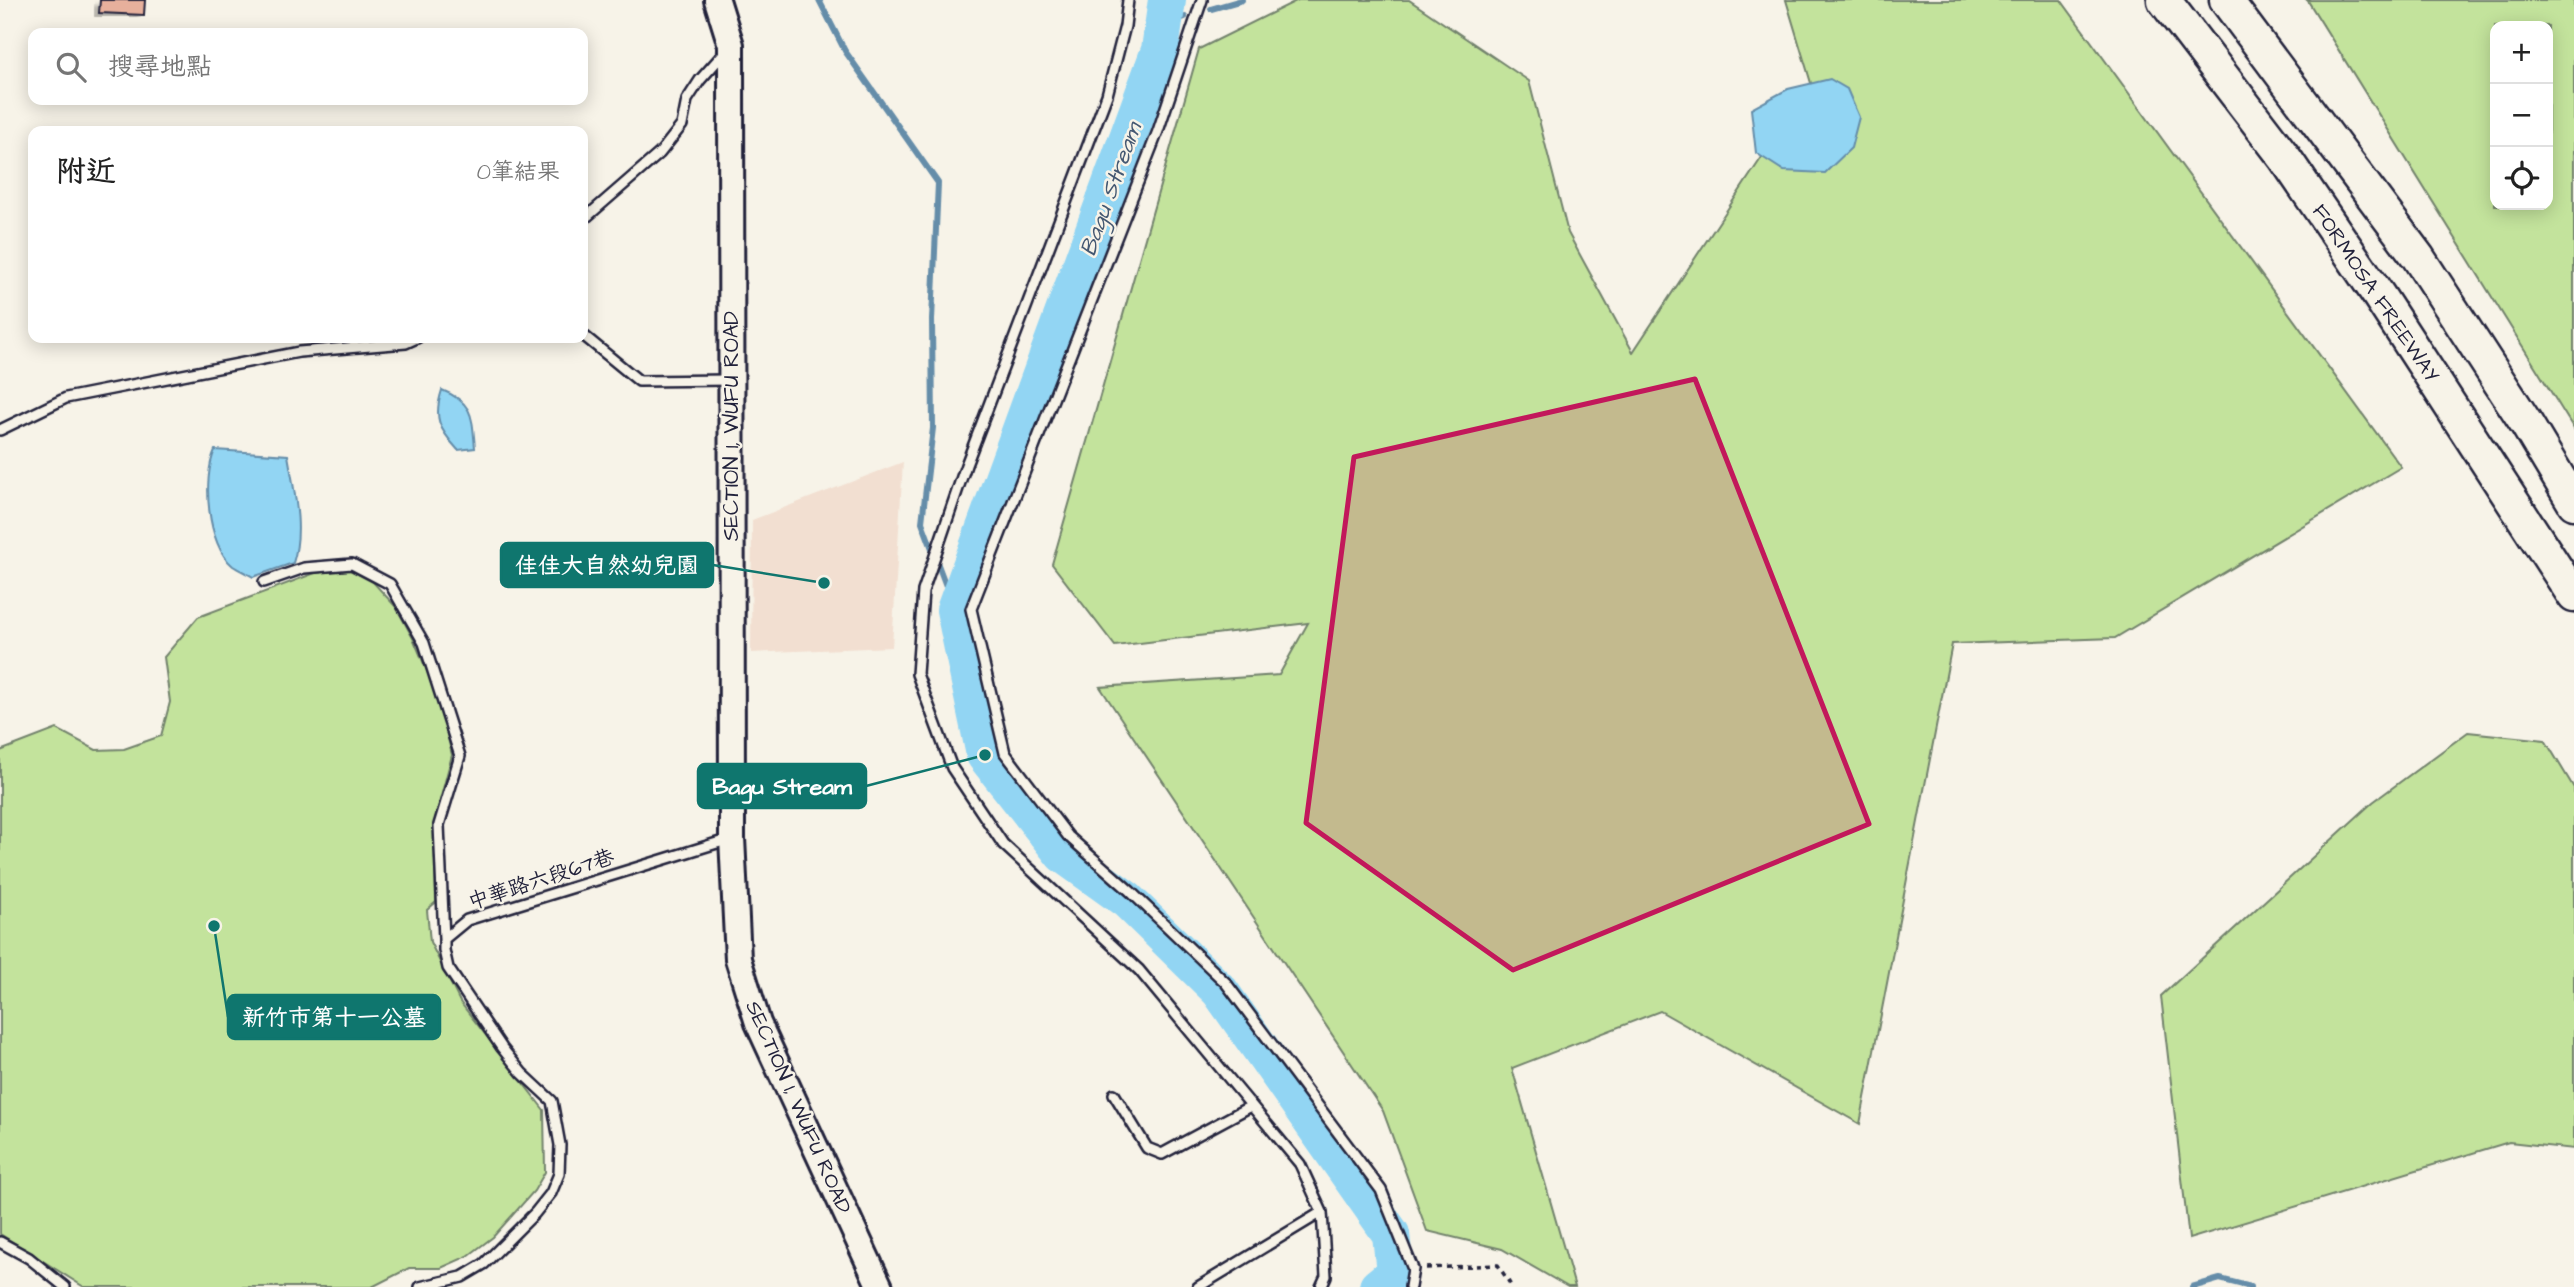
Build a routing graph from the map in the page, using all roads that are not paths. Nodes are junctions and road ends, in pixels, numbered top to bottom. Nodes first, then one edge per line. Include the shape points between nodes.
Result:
1 (717, 0) edge
2 (1128, 0) edge
3 (1202, 0) edge
4 (2164, 0) edge
5 (2226, 0) edge
6 (731, 45) junction
7 (588, 216) edge
8 (588, 339) edge
9 (408, 343) edge
10 (731, 380) junction
11 (0, 430) edge
12 (2574, 503) edge
13 (264, 582) dead end
14 (2574, 596) edge
15 (732, 838) junction
16 (444, 939) junction
17 (1114, 1094) dead end
18 (1251, 1106) junction
19 (1322, 1212) junction
20 (0, 1242) edge
21 (65, 1287) edge
22 (420, 1287) edge
23 (880, 1287) edge
24 (1198, 1287) edge
25 (1321, 1287) edge
26 (1410, 1287) edge

1 - 6 main road, SECTION 1, WUFU ROAD
2 - 18 lane via 1107,95 928,575 917,674 952,768 1003,845 1139,970
3 - 26 lane via 1153,144 971,609 1005,753 1068,836 1226,983 1381,1190 1413,1269
4 - 14 highway, FORMOSA FREEWAY via 2285,158
5 - 12 highway via 2418,257
6 - 7 lane via 700,80 687,100 682,125 660,153
6 - 10 main road, SECTION 1, WUFU ROAD
8 - 10 lane via 639,381
9 - 11 lane via 299,352 66,398
10 - 15 main road, SECTION 1, WUFU ROAD
13 - 16 lane via 304,568 352,564 390,584 424,643 460,756 439,825
15 - 16 lane, 中華路六段67巷 via 467,920
15 - 23 main road, SECTION 1, WUFU ROAD via 738,959 758,1023
16 - 22 lane via 449,968 502,1048 552,1101 560,1145 559,1174 535,1213 484,1264 462,1277
17 - 18 lane via 1147,1148 1162,1154
18 - 19 lane via 1300,1164
19 - 24 lane
19 - 25 lane via 1326,1276
20 - 21 lane via 30,1258

